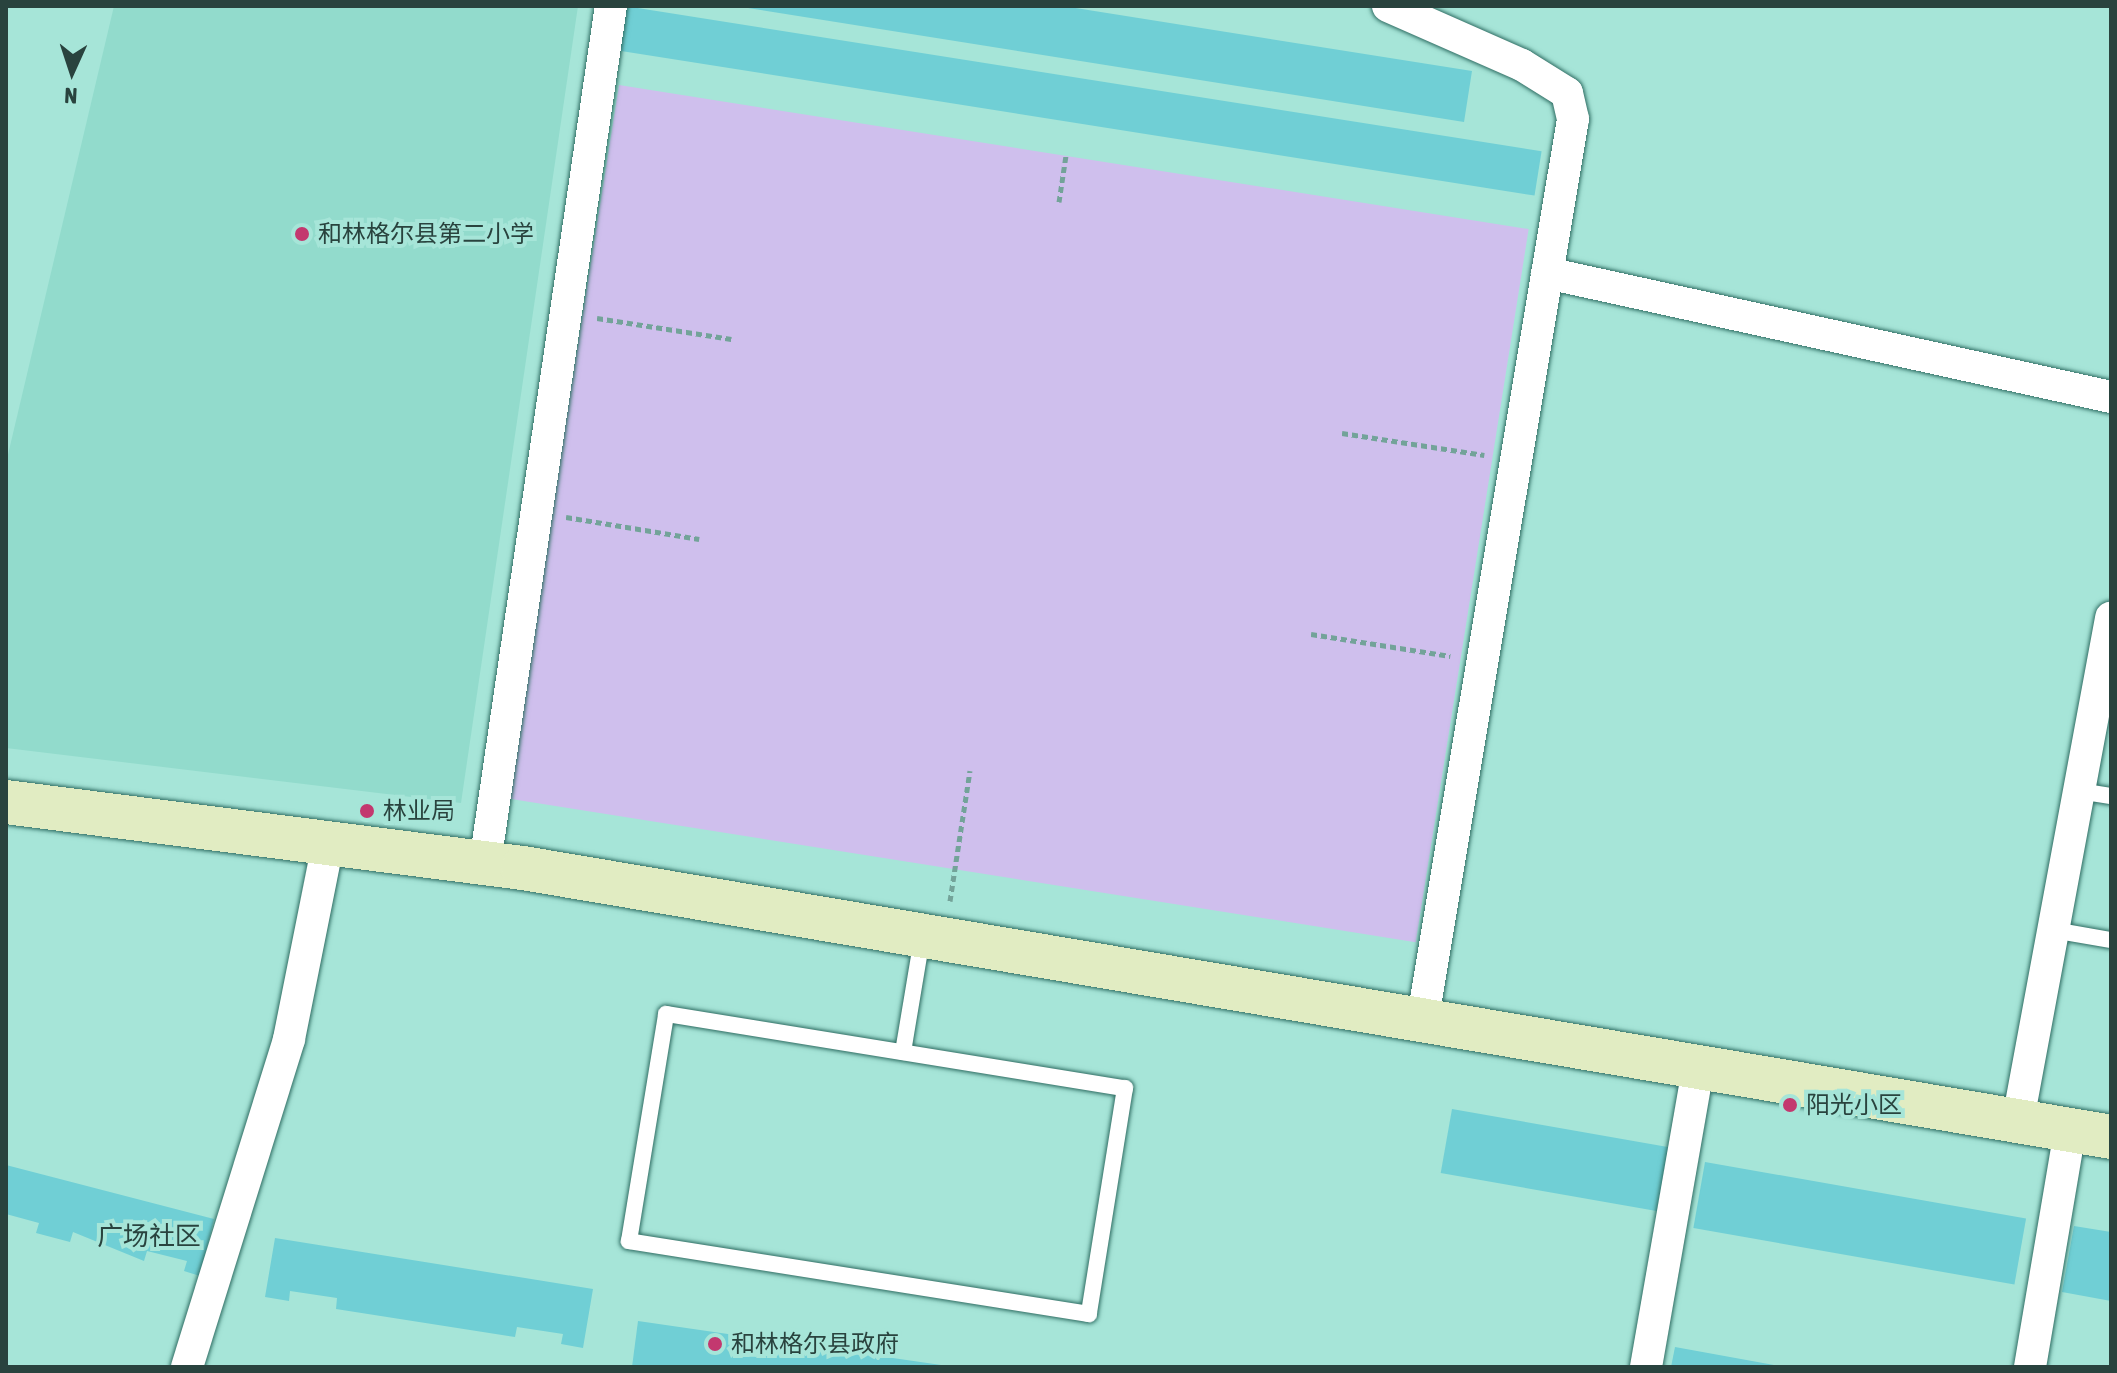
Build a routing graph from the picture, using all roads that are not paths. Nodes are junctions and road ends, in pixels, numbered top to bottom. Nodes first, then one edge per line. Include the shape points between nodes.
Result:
1 (611, 6) edge
2 (1388, 6) edge
3 (1547, 273) junction
4 (2111, 397) edge
5 (2111, 618) edge
6 (2107, 660) edge
7 (2079, 791) junction
8 (2111, 796) edge
9 (6, 802) edge
10 (328, 843) junction
11 (485, 863) junction
12 (2053, 930) junction
13 (934, 936) junction
14 (2111, 940) edge
15 (1423, 1017) junction
16 (903, 1052) junction
17 (1699, 1062) junction
18 (2018, 1120) junction
19 (2091, 1134) edge
20 (187, 1367) edge
21 (1646, 1367) edge
22 (2030, 1367) edge

1 - 11 street
2 - 3 street via 1567,93 1573,119
3 - 4 street
3 - 15 street
5 - 6 street
6 - 7 street
7 - 8 lane
7 - 12 street
9 - 10 main road
10 - 11 main road
10 - 20 street via 289,1039
11 - 13 main road
12 - 14 lane
12 - 18 street
13 - 15 main road
13 - 16 lane
15 - 17 main road
16 - 16 lane via 666,1014 629,1241 1089,1314 1125,1088
17 - 18 main road
17 - 21 street
18 - 19 main road
19 - 22 street

